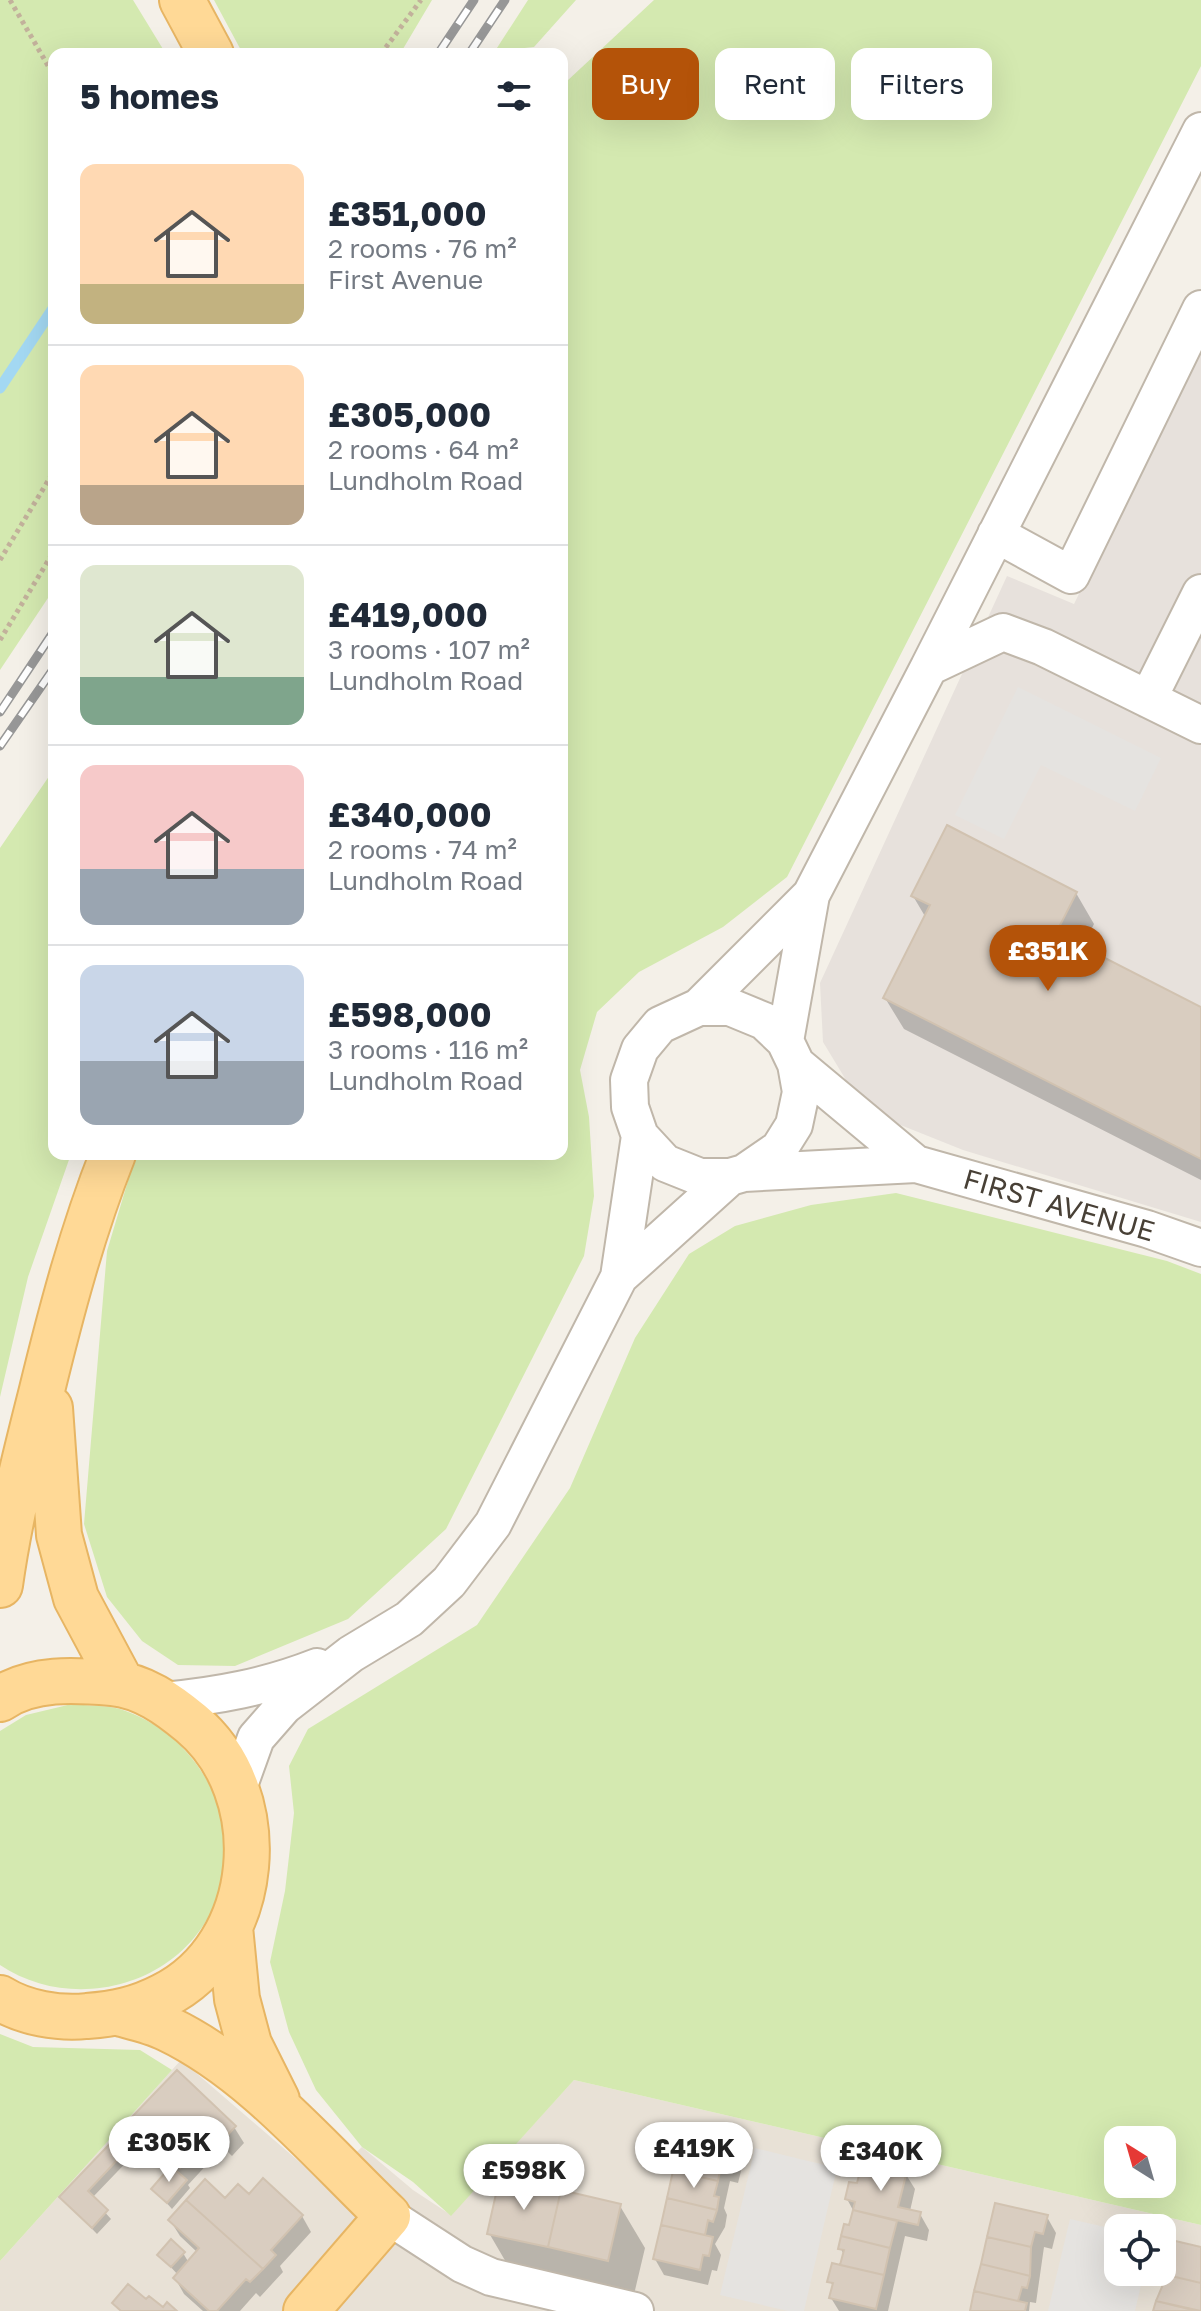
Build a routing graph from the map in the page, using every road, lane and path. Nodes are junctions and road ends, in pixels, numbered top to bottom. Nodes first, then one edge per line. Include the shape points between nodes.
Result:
1 (10, 0) edge
2 (182, 0) edge
3 (421, 0) edge
4 (208, 48) edge
5 (385, 48) edge
6 (48, 66) edge
7 (1201, 131) edge
8 (1201, 309) edge
9 (48, 481) edge
10 (996, 534) junction
11 (0, 560) edge
12 (48, 561) edge
13 (1201, 593) edge
14 (0, 640) edge
15 (929, 667) junction
16 (1148, 699) junction
17 (1201, 725) edge
18 (811, 895) junction
19 (699, 1007) junction
20 (790, 1053) junction
21 (640, 1136) junction
22 (111, 1160) edge
23 (916, 1164) junction
24 (737, 1175) junction
25 (1201, 1248) edge
26 (619, 1277) junction
27 (47, 1369) junction
28 (0, 1585) edge
29 (351, 1654) junction
30 (122, 1684) junction
31 (0, 1699) edge
32 (163, 1701) junction
33 (238, 1788) junction
34 (230, 1927) junction
35 (0, 1998) edge
36 (122, 2014) junction
37 (283, 2112) junction
38 (388, 2216) junction
39 (306, 2311) edge
40 (635, 2311) edge

1 - 6 path
2 - 4 main road
3 - 5 path
7 - 10 street
8 - 10 street via 1071,575
9 - 11 path
10 - 15 street
12 - 14 path
13 - 16 street
15 - 16 street via 1003,632
15 - 18 street
16 - 17 street
18 - 19 street
18 - 20 street
19 - 20 street via 730,1007 764,1021
19 - 21 street via 660,1025 640,1049 629,1080 630,1107
20 - 23 street, FIRST AVENUE
20 - 24 street via 801,1092 794,1125 779,1149
21 - 24 street via 665,1163 700,1177
21 - 26 street
22 - 27 main road via 86,1223
23 - 24 street, FIRST AVENUE
23 - 25 street, FIRST AVENUE
24 - 26 street
26 - 29 street via 493,1524 429,1601
27 - 28 main road via 9,1524
27 - 30 main road via 59,1535 76,1598
29 - 32 street via 276,1683
29 - 33 street via 284,1706 256,1738
30 - 31 main road via 64,1679
30 - 32 main road
32 - 33 main road via 208,1738
33 - 34 main road via 248,1835 247,1866
34 - 36 main road via 202,1965 165,1995
34 - 37 main road via 237,1999 249,2044
35 - 36 main road via 12,2006 66,2018
36 - 37 main road via 168,2029
37 - 38 main road
38 - 39 main road
38 - 40 street via 491,2277

